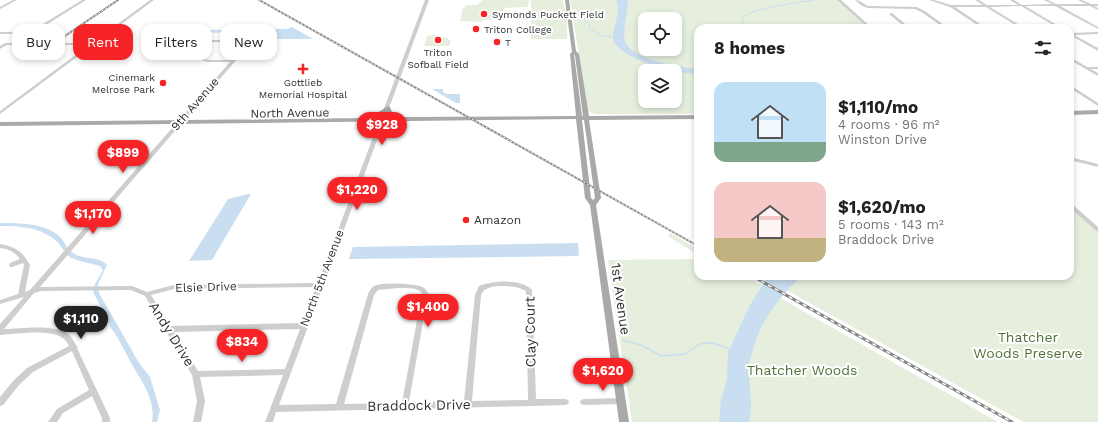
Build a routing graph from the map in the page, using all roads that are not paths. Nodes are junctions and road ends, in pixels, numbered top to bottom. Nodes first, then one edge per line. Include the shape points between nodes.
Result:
1 (15, 0) edge
2 (84, 0) edge
3 (152, 0) edge
4 (427, 0) edge
5 (567, 0) edge
6 (839, 0) edge
7 (857, 0) edge
8 (933, 0) edge
9 (977, 0) edge
10 (1012, 0) edge
11 (1046, 0) edge
12 (1080, 0) edge
13 (1055, 5) junction
14 (1090, 5) junction
15 (1098, 5) edge
16 (951, 6) junction
17 (986, 6) junction
18 (1021, 6) junction
19 (0, 8) edge
20 (1098, 9) edge
21 (891, 14) dead end
22 (45, 24) edge
23 (120, 24) edge
24 (866, 24) edge
25 (903, 24) edge
26 (940, 24) edge
27 (978, 24) edge
28 (1015, 24) edge
29 (1053, 24) edge
30 (1098, 28) edge
31 (1098, 33) edge
32 (0, 34) edge
33 (12, 34) edge
34 (1074, 34) edge
35 (1074, 36) edge
36 (12, 44) edge
37 (0, 48) edge
38 (1098, 50) edge
39 (73, 59) edge
40 (1074, 60) edge
41 (233, 61) junction
42 (1087, 68) junction
43 (1098, 68) edge
44 (1098, 76) edge
45 (1074, 89) edge
46 (1098, 105) edge
47 (388, 108) junction
48 (1074, 112) edge
49 (1098, 112) edge
50 (0, 113) edge
51 (694, 117) edge
52 (583, 118) junction
53 (363, 121) junction
54 (382, 121) junction
55 (406, 121) junction
56 (0, 124) edge
57 (178, 124) junction
58 (0, 127) edge
59 (379, 130) junction
60 (1074, 159) edge
61 (1098, 166) edge
62 (1074, 209) edge
63 (1098, 230) edge
64 (0, 246) edge
65 (24, 260) junction
66 (12, 265) dead end
67 (319, 285) junction
68 (32, 291) junction
69 (147, 294) junction
70 (21, 295) junction
71 (0, 302) edge
72 (304, 326) junction
73 (0, 329) edge
74 (168, 329) junction
75 (0, 332) edge
76 (74, 347) junction
77 (287, 372) junction
78 (196, 374) junction
79 (94, 391) junction
80 (622, 401) junction
81 (565, 402) dead end
82 (584, 402) dead end
83 (0, 403) edge
84 (532, 403) junction
85 (468, 404) junction
86 (405, 406) junction
87 (339, 407) junction
88 (274, 409) junction
89 (52, 422) edge
90 (106, 422) edge
91 (197, 422) edge
92 (269, 422) edge
93 (624, 422) edge

1 - 19 street
2 - 22 street
3 - 23 street
4 - 47 street, North 5th Avenue
5 - 52 main road, 1st Avenue via 574,52 572,54
6 - 24 street
7 - 26 street via 866,6 918,9
8 - 16 street
9 - 17 street
10 - 18 street
11 - 13 street
12 - 14 street
13 - 14 street
13 - 18 street
13 - 30 street
14 - 15 street
14 - 20 street
16 - 17 street
16 - 27 street
17 - 18 street
17 - 28 street
18 - 29 street
21 - 25 street
31 - 34 street
32 - 33 street
35 - 38 street
36 - 37 street
39 - 50 street
40 - 42 street
41 - 41 street, 9th Avenue via 248,41 207,41 189,58
41 - 57 street, 9th Avenue
42 - 43 street
42 - 44 street
45 - 46 street
47 - 53 main road
47 - 54 street, North 5th Avenue
47 - 55 main road via 393,115
48 - 49 main road
51 - 52 main road, North Avenue
52 - 55 main road, North Avenue
52 - 80 main road, 1st Avenue via 588,198 593,205
53 - 54 main road, North Avenue
53 - 57 main road, North Avenue
53 - 59 main road
54 - 55 main road, North Avenue
54 - 59 street, North 5th Avenue
55 - 59 main road
56 - 57 main road, North Avenue
57 - 58 main road, North Avenue
57 - 68 street, 9th Avenue
59 - 67 street, North 5th Avenue
60 - 61 street
62 - 63 street
64 - 65 street via 14,250
65 - 66 street
65 - 70 street via 27,265
67 - 69 street, Elsie Drive via 174,287
67 - 72 street, North 5th Avenue
68 - 69 street via 132,288
68 - 70 street
68 - 73 street, 9th Avenue
69 - 74 street, Andy Drive
70 - 71 street
72 - 74 street
72 - 77 street, North 5th Avenue
74 - 78 street, Andy Drive
75 - 76 street via 55,331 65,334
76 - 79 street
76 - 83 street via 30,370
77 - 78 street
77 - 88 street, North 5th Avenue
78 - 91 street, Andy Drive via 201,401
79 - 89 street via 60,411
79 - 90 street
80 - 82 street
80 - 93 main road, 1st Avenue
81 - 84 street, Braddock Drive
84 - 85 street, Braddock Drive
84 - 85 street, Clay Court via 530,290 522,285 502,285 484,286 478,296
85 - 86 street, Braddock Drive
86 - 87 street, Braddock Drive
86 - 87 street via 425,294 418,287 376,288 371,294
87 - 88 street, Braddock Drive
88 - 92 street, North 5th Avenue

